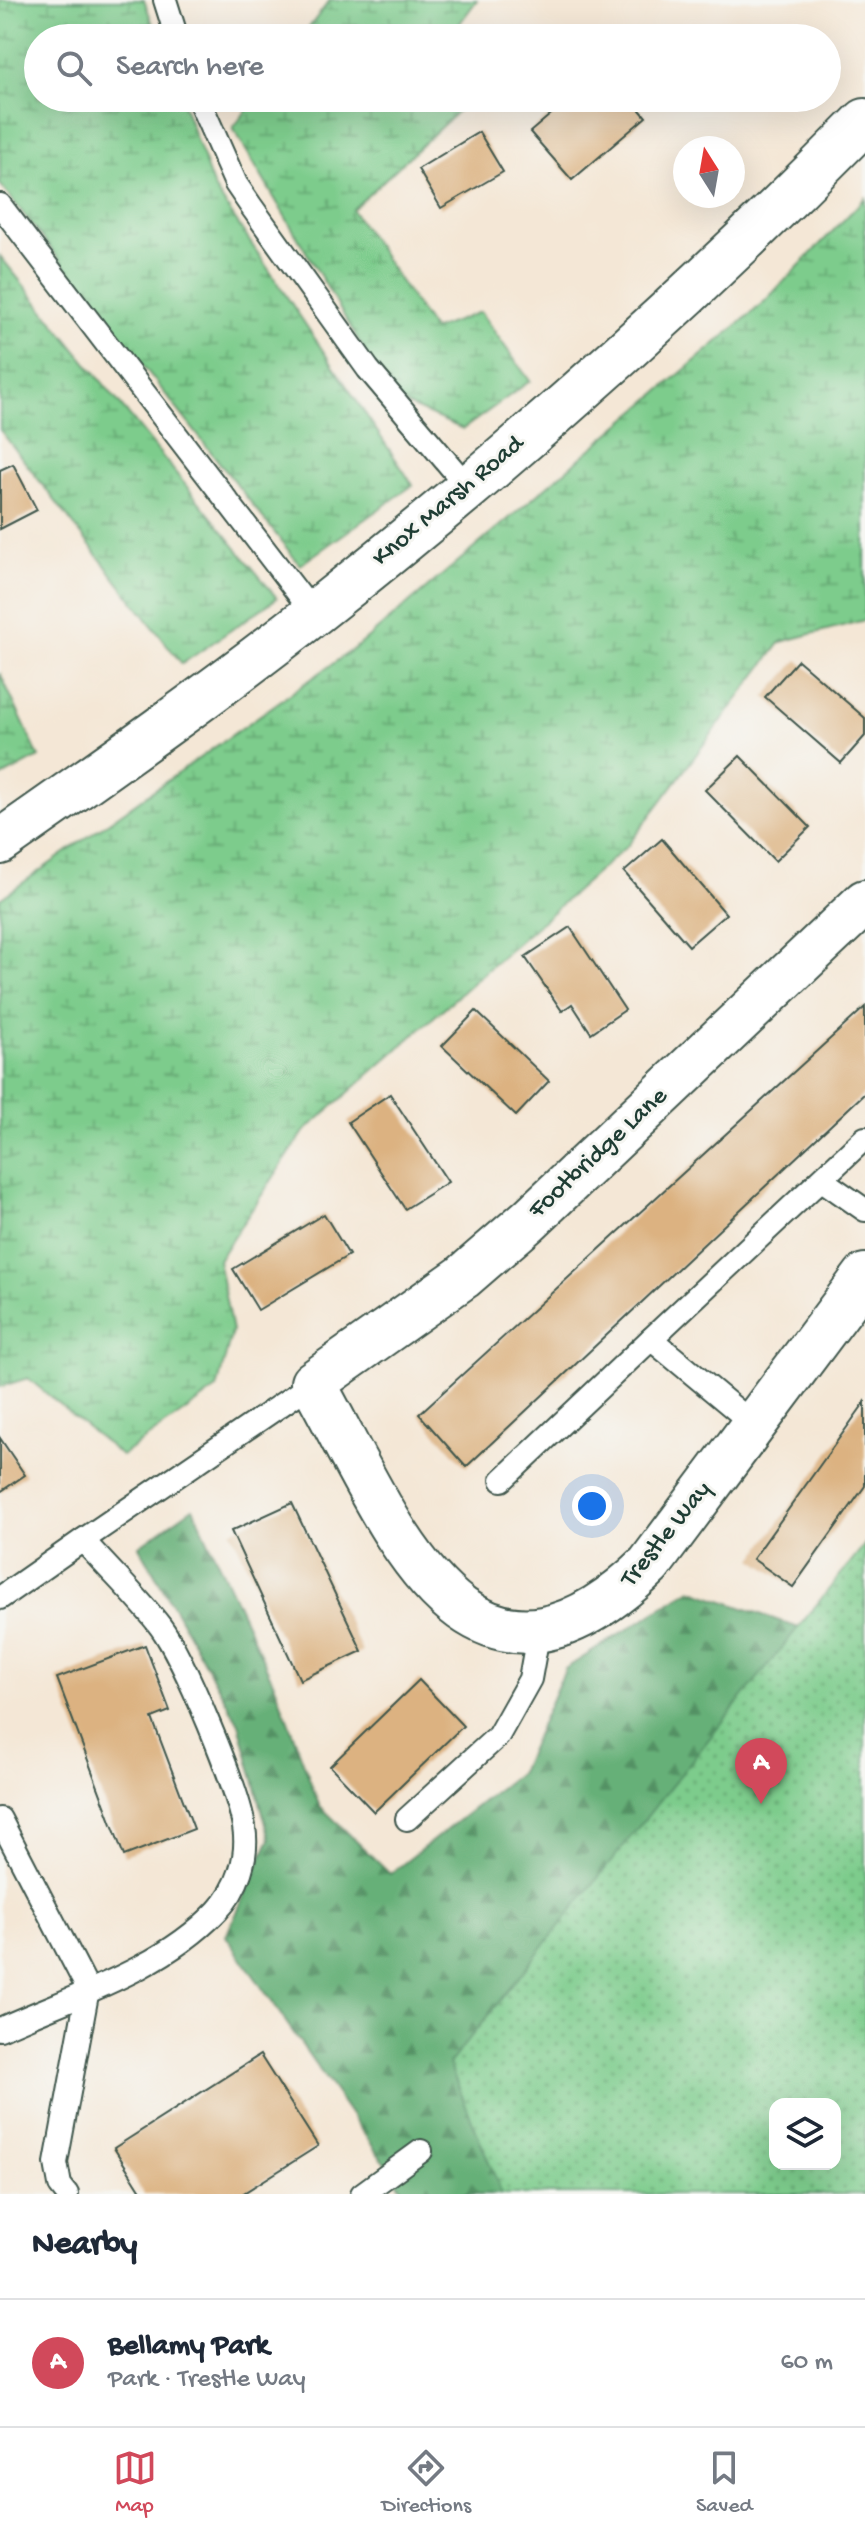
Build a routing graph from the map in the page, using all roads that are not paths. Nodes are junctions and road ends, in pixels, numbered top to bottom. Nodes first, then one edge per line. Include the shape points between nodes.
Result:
1 (165, 0) edge
2 (173, 24) edge
3 (204, 112) edge
4 (865, 121) edge
5 (0, 205) edge
6 (467, 486) junction
7 (314, 614) junction
8 (0, 842) edge
9 (865, 902) edge
10 (865, 1138) edge
11 (822, 1180) junction
12 (865, 1210) edge
13 (865, 1276) edge
14 (651, 1339) junction
15 (313, 1383) junction
16 (752, 1423) junction
17 (502, 1480) dead end
18 (83, 1540) junction
19 (0, 1598) edge
20 (539, 1629) junction
21 (0, 1819) edge
22 (407, 1819) dead end
23 (88, 1989) junction
24 (0, 2029) edge
25 (421, 2151) dead end
26 (67, 2194) edge
27 (362, 2194) edge

1 - 2 lane
3 - 6 lane via 251,206 368,369
4 - 6 street, Knox Marsh Road via 663,319
5 - 7 lane
6 - 7 street, Knox Marsh Road
7 - 8 street, Knox Marsh Road
9 - 15 street, Footbridge Lane via 518,1230 463,1277
10 - 11 lane
11 - 12 lane
11 - 14 lane
13 - 16 street, Trestle Way
14 - 16 lane
14 - 17 lane
15 - 18 lane
15 - 20 street, Trestle Way via 405,1551 432,1586 466,1613 508,1629
16 - 20 street, Trestle Way via 673,1534 627,1586 578,1619
18 - 19 lane
18 - 23 lane via 161,1627 182,1665 244,1828 242,1872 219,1910 149,1962
20 - 22 lane via 530,1679 498,1736
21 - 23 lane
23 - 24 lane
23 - 26 lane via 56,2163
25 - 27 lane

